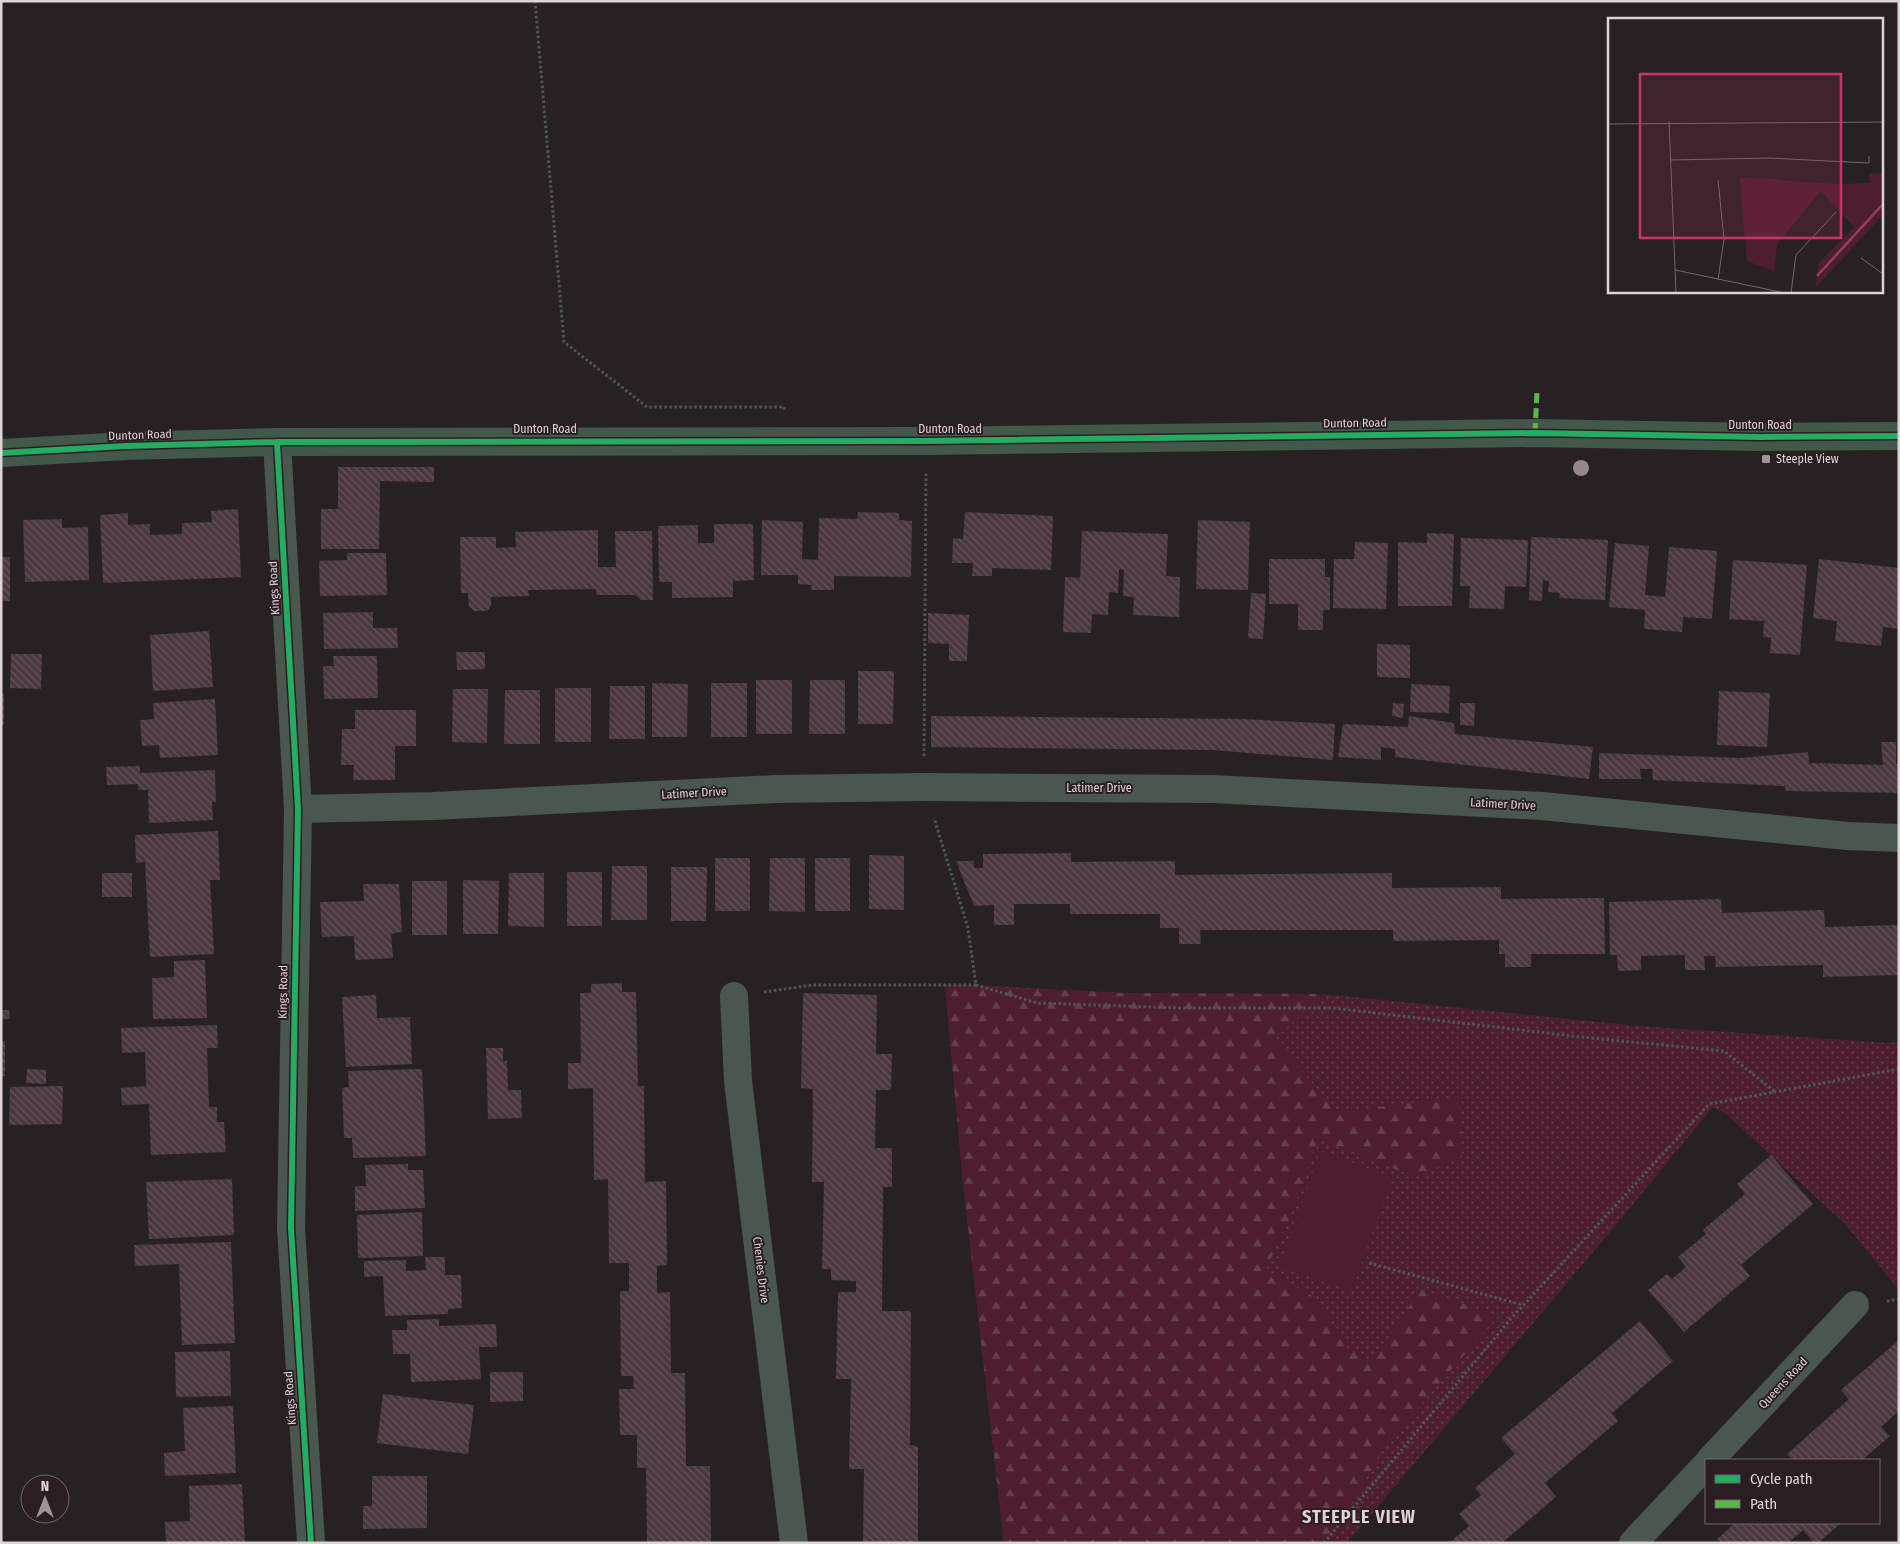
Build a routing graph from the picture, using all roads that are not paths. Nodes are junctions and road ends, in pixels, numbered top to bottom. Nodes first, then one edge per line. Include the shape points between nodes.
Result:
1 (1899, 436) edge
2 (277, 442) junction
3 (1, 453) edge
4 (298, 809) junction
5 (1899, 838) edge
6 (734, 996) road end
7 (1855, 1305) dead end
8 (1711, 1459) edge
9 (1705, 1466) edge
10 (311, 1543) edge
11 (794, 1543) edge
12 (1634, 1543) edge

1 - 2 street, Dunton Road via 1525,433 926,441
2 - 3 street, Dunton Road
2 - 4 street, Kings Road
4 - 5 street, Latimer Drive via 433,806 776,789 1212,789 1552,807 1848,836
4 - 10 street, Kings Road via 291,1228
6 - 11 street, Chenies Drive via 738,1081
7 - 8 street, Queens Road
9 - 12 street

